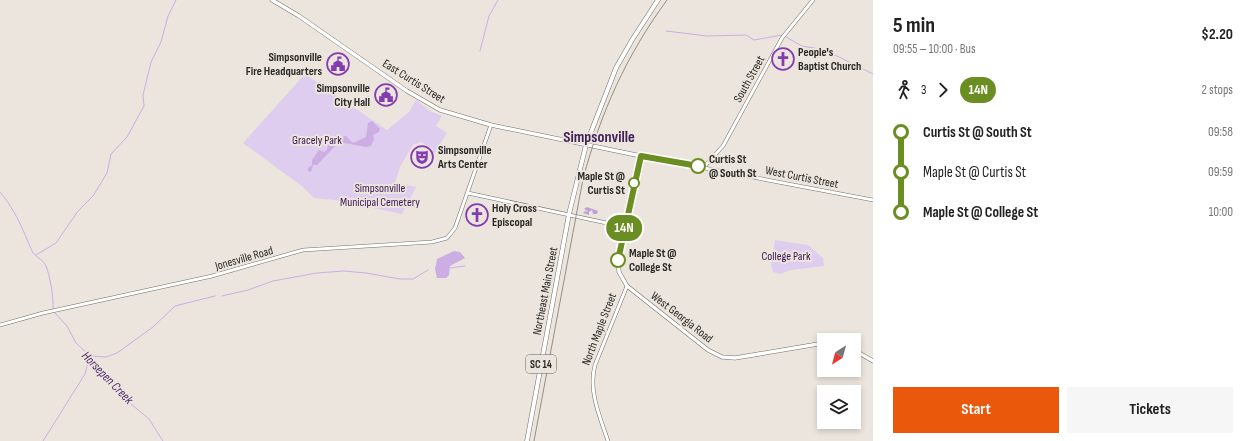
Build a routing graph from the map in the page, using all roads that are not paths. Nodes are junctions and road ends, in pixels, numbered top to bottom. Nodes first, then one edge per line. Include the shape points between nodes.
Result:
1 (272, 0) edge
2 (658, 0) edge
3 (813, 0) edge
4 (491, 125) junction
5 (586, 145) junction
6 (641, 156) junction
7 (704, 167) junction
8 (468, 194) junction
9 (873, 200) edge
10 (569, 214) junction
11 (625, 227) junction
12 (627, 286) junction
13 (0, 325) edge
14 (817, 344) edge
15 (861, 354) edge
16 (873, 361) edge
17 (527, 441) edge
18 (608, 441) edge

1 - 4 main road, East Curtis Street via 427,104 444,112
2 - 5 main road, SC 14 via 616,68
3 - 7 street, South Street via 782,38 722,146
4 - 5 main road, East Curtis Street
4 - 8 street, Jonesville Road
5 - 6 main road, West Curtis Street
5 - 10 main road, Northeast Main Street / SC 14
6 - 7 street, West Curtis Street
6 - 11 main road, North Maple Street
7 - 9 street, West Curtis Street
8 - 10 street
8 - 13 street, Jonesville Road via 454,230 440,241 303,250 212,276
10 - 11 street
10 - 17 main road, Northeast Main Street / SC 14
11 - 12 main road, North Maple Street via 618,264 621,278
12 - 14 main road, West Georgia Road via 708,350 722,357 746,357
12 - 18 street, North Maple Street via 593,372 594,397
15 - 16 main road

